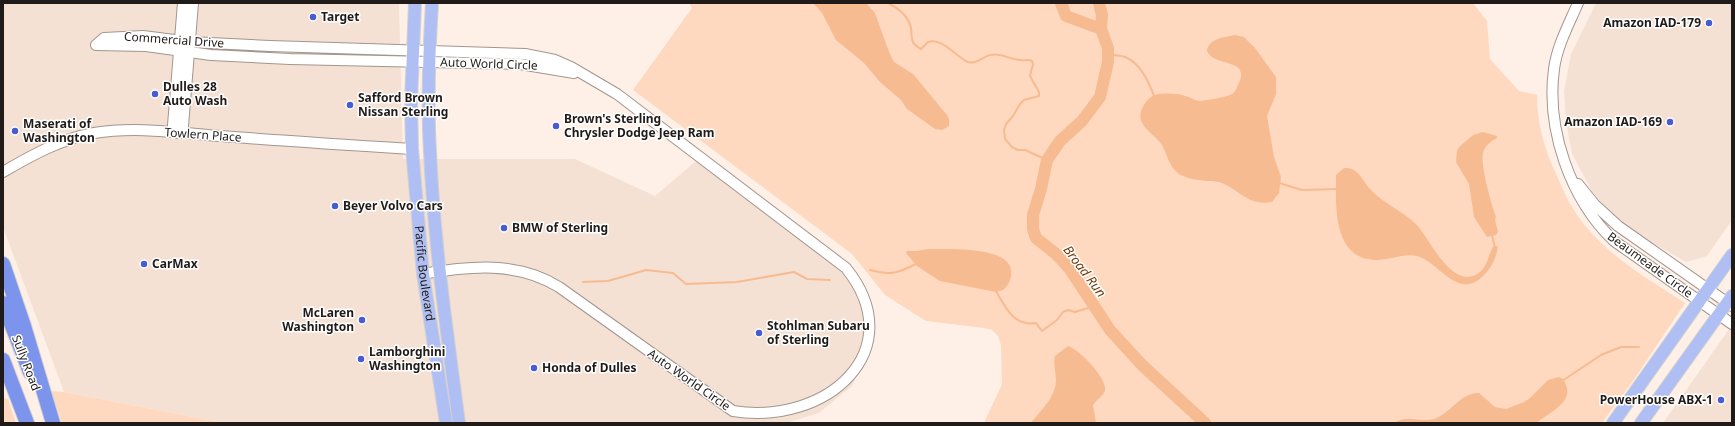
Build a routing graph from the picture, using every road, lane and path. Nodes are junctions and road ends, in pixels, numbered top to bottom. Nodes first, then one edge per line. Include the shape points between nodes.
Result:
1 (183, 3) edge
2 (193, 3) edge
3 (415, 3) edge
4 (432, 3) edge
5 (1578, 3) edge
6 (190, 42) junction
7 (179, 45) junction
8 (413, 50) junction
9 (190, 52) junction
10 (429, 56) junction
11 (413, 62) junction
12 (177, 133) junction
13 (412, 150) junction
14 (3, 172) edge
15 (1570, 173) junction
16 (1732, 255) edge
17 (3, 264) edge
18 (439, 271) junction
19 (423, 274) junction
20 (1708, 289) junction
21 (1700, 301) junction
22 (1731, 302) edge
23 (3, 304) edge
24 (1719, 315) junction
25 (1732, 324) edge
26 (3, 360) edge
27 (848, 390) dead end
28 (769, 422) edge
29 (27, 423) edge
30 (49, 423) edge
31 (53, 423) edge
32 (446, 423) edge
33 (459, 423) edge
34 (1614, 423) edge
35 (1642, 423) edge

1 - 7 street
2 - 6 street
3 - 8 main road, Pacific Boulevard
4 - 10 main road, Pacific Boulevard
5 - 15 street, Beaumeade Circle via 1554,69 1555,128
6 - 7 street, Commercial Drive
6 - 8 street, Commercial Drive
6 - 9 street
7 - 7 street, Commercial Drive via 143,36 104,38 96,45
7 - 9 street, Commercial Drive
7 - 12 street via 173,125
8 - 10 street, Commercial Drive
8 - 11 main road, Pacific Boulevard
9 - 11 street, Commercial Drive via 244,57
9 - 12 street via 183,126
10 - 11 street, Auto World Circle
10 - 18 main road, Pacific Boulevard via 430,152
10 - 27 street, Auto World Circle via 539,66 587,76 622,98 846,268 863,294 868,308 870,328 867,357
11 - 13 main road, Pacific Boulevard
12 - 13 street, Towlern Place
12 - 14 street, Towlern Place via 130,130 79,136 45,148
13 - 19 main road, Pacific Boulevard
15 - 20 street, Beaumeade Circle via 1595,206 1618,226
15 - 21 street, Beaumeade Circle via 1581,201 1603,231
16 - 20 main road
17 - 31 highway
18 - 19 street, Auto World Circle
18 - 28 street, Auto World Circle via 490,267 516,269 539,276 559,287 733,411 753,420
18 - 33 main road, Pacific Boulevard
19 - 32 main road, Pacific Boulevard
20 - 21 main road
20 - 22 street, Beaumeade Circle
21 - 24 street, Beaumeade Circle
21 - 34 main road
22 - 24 main road
23 - 30 highway, Sully Road
24 - 25 street, Beaumeade Circle
24 - 35 main road
26 - 29 highway, Sully Road

